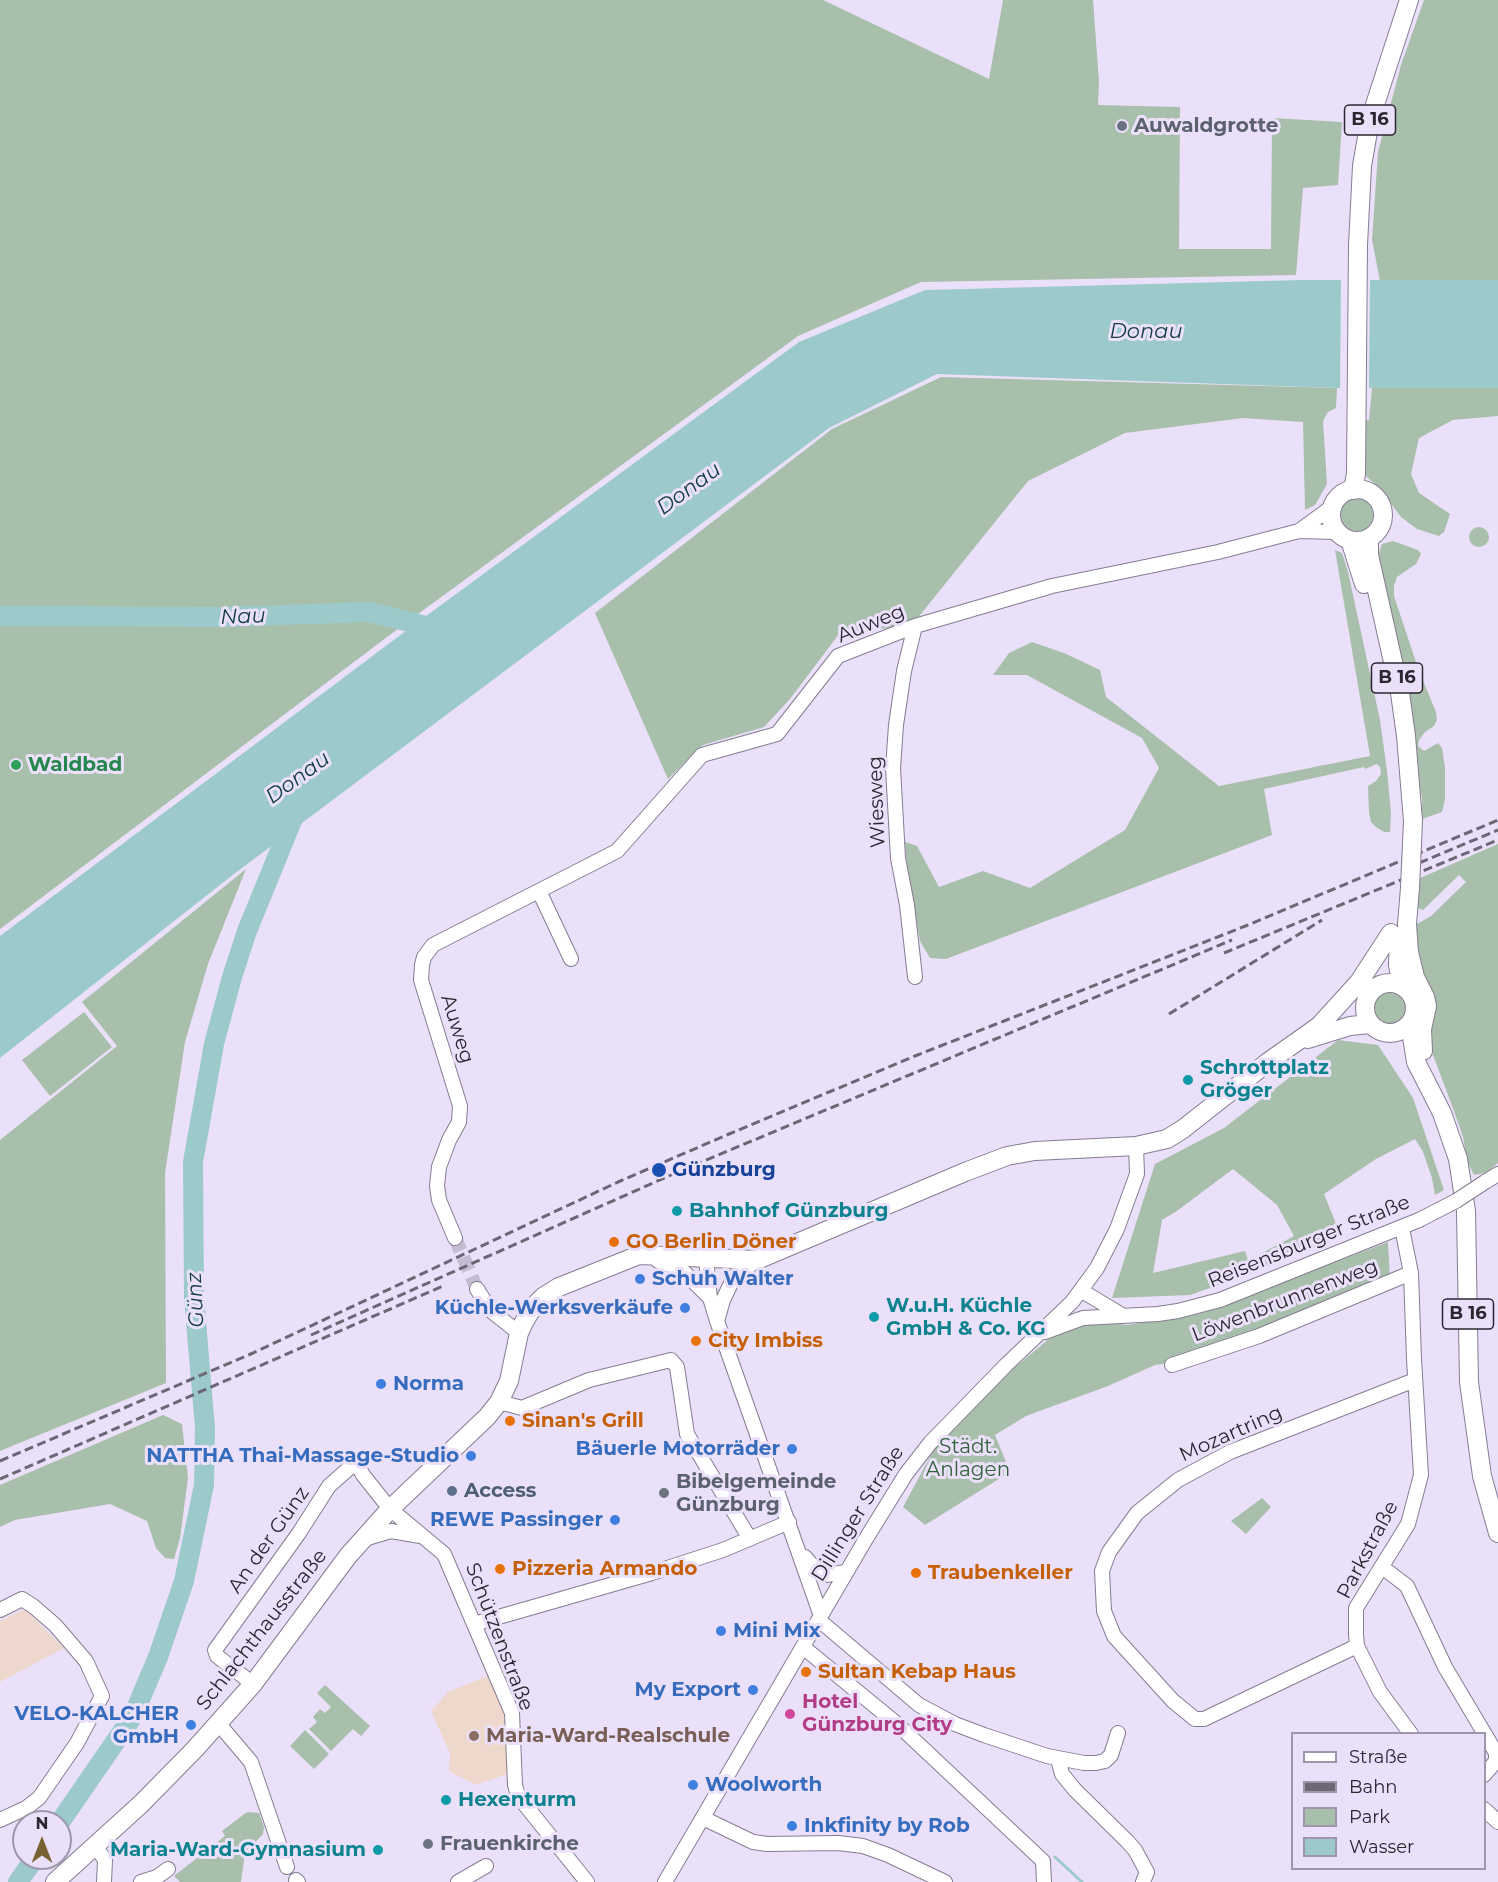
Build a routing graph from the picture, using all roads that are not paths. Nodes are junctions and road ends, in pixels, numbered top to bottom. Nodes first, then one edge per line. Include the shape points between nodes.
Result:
1 (1409, 0) edge
2 (1353, 490) junction
3 (1332, 507) junction
4 (1299, 531) junction
5 (1343, 536) junction
6 (1370, 538) junction
7 (1374, 575) junction
8 (1373, 618) junction
9 (915, 627) junction
10 (1409, 823) junction
11 (539, 891) junction
12 (1399, 926) junction
13 (571, 959) dead end
14 (915, 977) dead end
15 (1380, 984) junction
16 (1401, 986) junction
17 (1365, 1002) junction
18 (1370, 1024) junction
19 (1410, 1024) junction
20 (1319, 1026) junction
21 (1389, 1034) junction
22 (1292, 1045) junction
23 (1416, 1062) junction
24 (1433, 1096) junction
25 (1136, 1146) junction
26 (1498, 1173) edge
27 (1402, 1228) junction
28 (455, 1238) tunnel mouth
29 (639, 1255) junction
30 (706, 1259) junction
31 (757, 1260) junction
32 (1411, 1273) junction
33 (477, 1290) tunnel mouth
34 (1082, 1291) junction
35 (710, 1298) junction
36 (1122, 1314) junction
37 (717, 1321) junction
38 (519, 1333) junction
39 (1040, 1334) junction
40 (1172, 1365) dead end
41 (1415, 1380) junction
42 (499, 1402) junction
43 (390, 1509) junction
44 (789, 1522) junction
45 (1498, 1533) edge
46 (423, 1537) junction
47 (364, 1539) junction
48 (750, 1539) junction
49 (798, 1549) junction
50 (1382, 1567) junction
51 (846, 1572) junction
52 (808, 1575) junction
53 (834, 1594) junction
54 (0, 1610) edge
55 (820, 1618) junction
56 (474, 1624) junction
57 (1357, 1646) junction
58 (803, 1647) junction
59 (253, 1684) junction
60 (218, 1723) junction
61 (1118, 1732) dead end
62 (1410, 1732) edge
63 (1483, 1732) edge
64 (1486, 1736) edge
65 (1058, 1759) junction
66 (1486, 1774) edge
67 (1486, 1810) edge
68 (703, 1818) junction
69 (0, 1820) edge
70 (1498, 1822) edge
71 (91, 1851) junction
72 (486, 1866) dead end
73 (287, 1867) dead end
74 (168, 1869) dead end
75 (55, 1882) edge
76 (104, 1882) edge
77 (141, 1882) edge
78 (458, 1882) edge
79 (587, 1882) edge
80 (665, 1882) edge
81 (945, 1882) edge
82 (1044, 1882) edge
83 (1143, 1882) edge

1 - 2 main road, B 16 via 1370,120 1362,166
2 - 3 main road via 1340,496
2 - 6 main road via 1366,491 1380,505 1380,526
3 - 4 street, Auweg
3 - 5 main road via 1332,525
4 - 5 street, Auweg
4 - 9 street, Auweg via 1052,586
5 - 6 main road
5 - 8 main road
6 - 7 main road, B 16
7 - 8 main road, B 16
7 - 10 main road, B 16 via 1410,760
8 - 10 main road, B 16 via 1399,744
9 - 11 street, Auweg via 838,656 777,734 702,755 617,851
9 - 14 street, Wiesweg via 902,687 893,768 898,858
10 - 12 main road, B 16 via 1406,889
11 - 13 street
11 - 28 street, Auweg via 433,945 422,965 421,980 460,1106 459,1122 439,1167 437,1186
12 - 15 main road, B 16
12 - 16 main road, B 16
12 - 20 main road via 1359,982
12 - 24 main road, B 16 via 1427,1006 1422,1046
15 - 16 main road
15 - 17 main road, B 16
16 - 19 main road, B 16 via 1412,996 1415,1006
17 - 18 main road
17 - 20 main road
18 - 21 main road, B 16
18 - 22 main road via 1338,1029
19 - 21 main road
19 - 23 main road, B 16
20 - 22 main road
21 - 23 main road, B 16
22 - 25 main road via 1183,1129 1159,1141
23 - 24 main road, B 16
24 - 45 main road, B 16 via 1458,1159 1466,1211 1469,1382 1482,1476
25 - 31 main road via 1008,1156
25 - 34 street, Dillinger Straße via 1137,1174 1131,1193 1117,1229
26 - 27 street, Reisensburger Straße, bridge via 1456,1201
27 - 32 street, Parkstraße
27 - 36 street, Reisensburger Straße via 1220,1300 1168,1313
29 - 30 main road
29 - 35 street via 681,1269
29 - 38 main road, Schlachthausstraße via 543,1297 532,1307
30 - 31 main road
30 - 35 street
31 - 37 street via 734,1278
32 - 40 street, Löwenbrunnenweg via 1259,1336
32 - 41 street, Parkstraße
33 - 38 street via 490,1310
34 - 36 street
34 - 39 street, Dillinger Straße
35 - 37 street
36 - 39 street, Reisensburger Straße via 1083,1318
37 - 44 street
38 - 42 main road, Schlachthausstraße via 509,1381
39 - 51 street, Dillinger Straße via 930,1443 906,1474
41 - 50 street, Parkstraße via 1421,1475 1408,1524
41 - 57 street, Mozartring via 1230,1452 1185,1475 1146,1505 1119,1535 1101,1578 1104,1611 1114,1636 1173,1701 1195,1719 1204,1719
42 - 43 main road, Schlachthausstraße via 475,1431
42 - 48 street via 522,1408 589,1380 671,1360 677,1367 687,1434
43 - 46 street, Schützenstraße
43 - 47 main road, Schlachthausstraße
43 - 59 street, An der Günz via 356,1462 329,1486 215,1650 217,1656
44 - 48 street
44 - 49 street
46 - 47 street via 391,1532
46 - 56 street, Schützenstraße via 444,1554
47 - 59 main road, Schlachthausstraße
48 - 56 street via 652,1574
49 - 51 street via 818,1572
49 - 52 street
50 - 57 street, Parkstraße via 1356,1608
50 - 63 street via 1407,1586 1444,1666
51 - 53 street, Dillinger Straße
52 - 53 street
52 - 55 street
53 - 55 street, Dillinger Straße
54 - 69 street via 22,1599 33,1606 86,1661 102,1696 77,1743 39,1798
55 - 58 street, Dillinger Straße
55 - 65 street via 919,1705 955,1724
56 - 79 street, Schützenstraße via 512,1713 518,1796
57 - 62 street, Parkstraße via 1380,1692
58 - 68 street, Dillinger Straße
58 - 82 street via 897,1724 1043,1861
59 - 60 main road, Schlachthausstraße
60 - 71 main road, Schlachthausstraße
60 - 73 street via 251,1762
61 - 65 street via 1111,1755 1105,1761
64 - 66 street via 1496,1753 1496,1761
65 - 83 street via 1062,1774 1075,1790 1135,1850 1147,1872
67 - 70 street
68 - 80 street, Dillinger Straße
68 - 81 street via 753,1842 863,1846
71 - 75 main road, Schlachthausstraße
71 - 76 street via 105,1860
72 - 78 street
74 - 77 street

